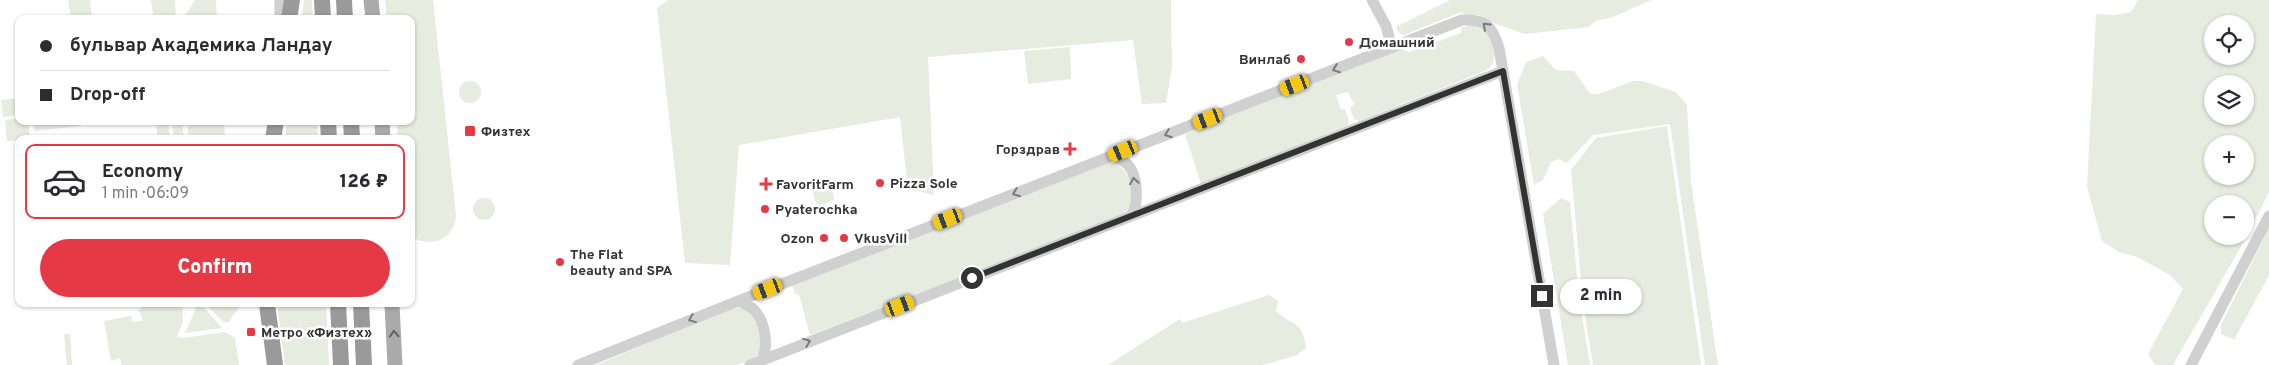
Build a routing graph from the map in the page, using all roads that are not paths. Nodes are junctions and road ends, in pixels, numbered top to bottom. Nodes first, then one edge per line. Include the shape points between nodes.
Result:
1 (280, 0) edge
2 (292, 0) edge
3 (322, 0) edge
4 (344, 0) edge
5 (370, 0) edge
6 (1372, 0) edge
7 (280, 15) edge
8 (290, 15) edge
9 (323, 15) edge
10 (346, 15) edge
11 (372, 15) edge
12 (1392, 48) junction
13 (1503, 71) junction
14 (1112, 155) junction
15 (1131, 216) junction
16 (2269, 216) edge
17 (738, 301) junction
18 (267, 307) edge
19 (338, 307) edge
20 (361, 307) edge
21 (392, 307) edge
22 (271, 338) junction
23 (762, 360) junction
24 (267, 365) edge
25 (275, 365) edge
26 (341, 365) edge
27 (364, 365) edge
28 (395, 365) edge
29 (578, 365) edge
30 (750, 365) edge
31 (1554, 365) edge
32 (2191, 365) edge

1 - 7 street
2 - 8 highway
3 - 9 highway
4 - 10 highway
5 - 11 main road
6 - 12 street via 1386,26
13 -> 12 street via 1495,36 1489,26 1479,20 1462,20
12 -> 14 street
13 - 15 street
13 - 31 street
15 -> 14 street via 1136,201 1133,175 1126,162
14 -> 17 street
23 -> 15 street
16 - 32 street
17 - 23 street via 757,314 766,343
17 -> 29 street
18 - 22 highway
19 - 26 highway
20 - 27 highway
28 -> 21 main road
22 - 24 main road
22 - 25 highway
23 - 30 street

